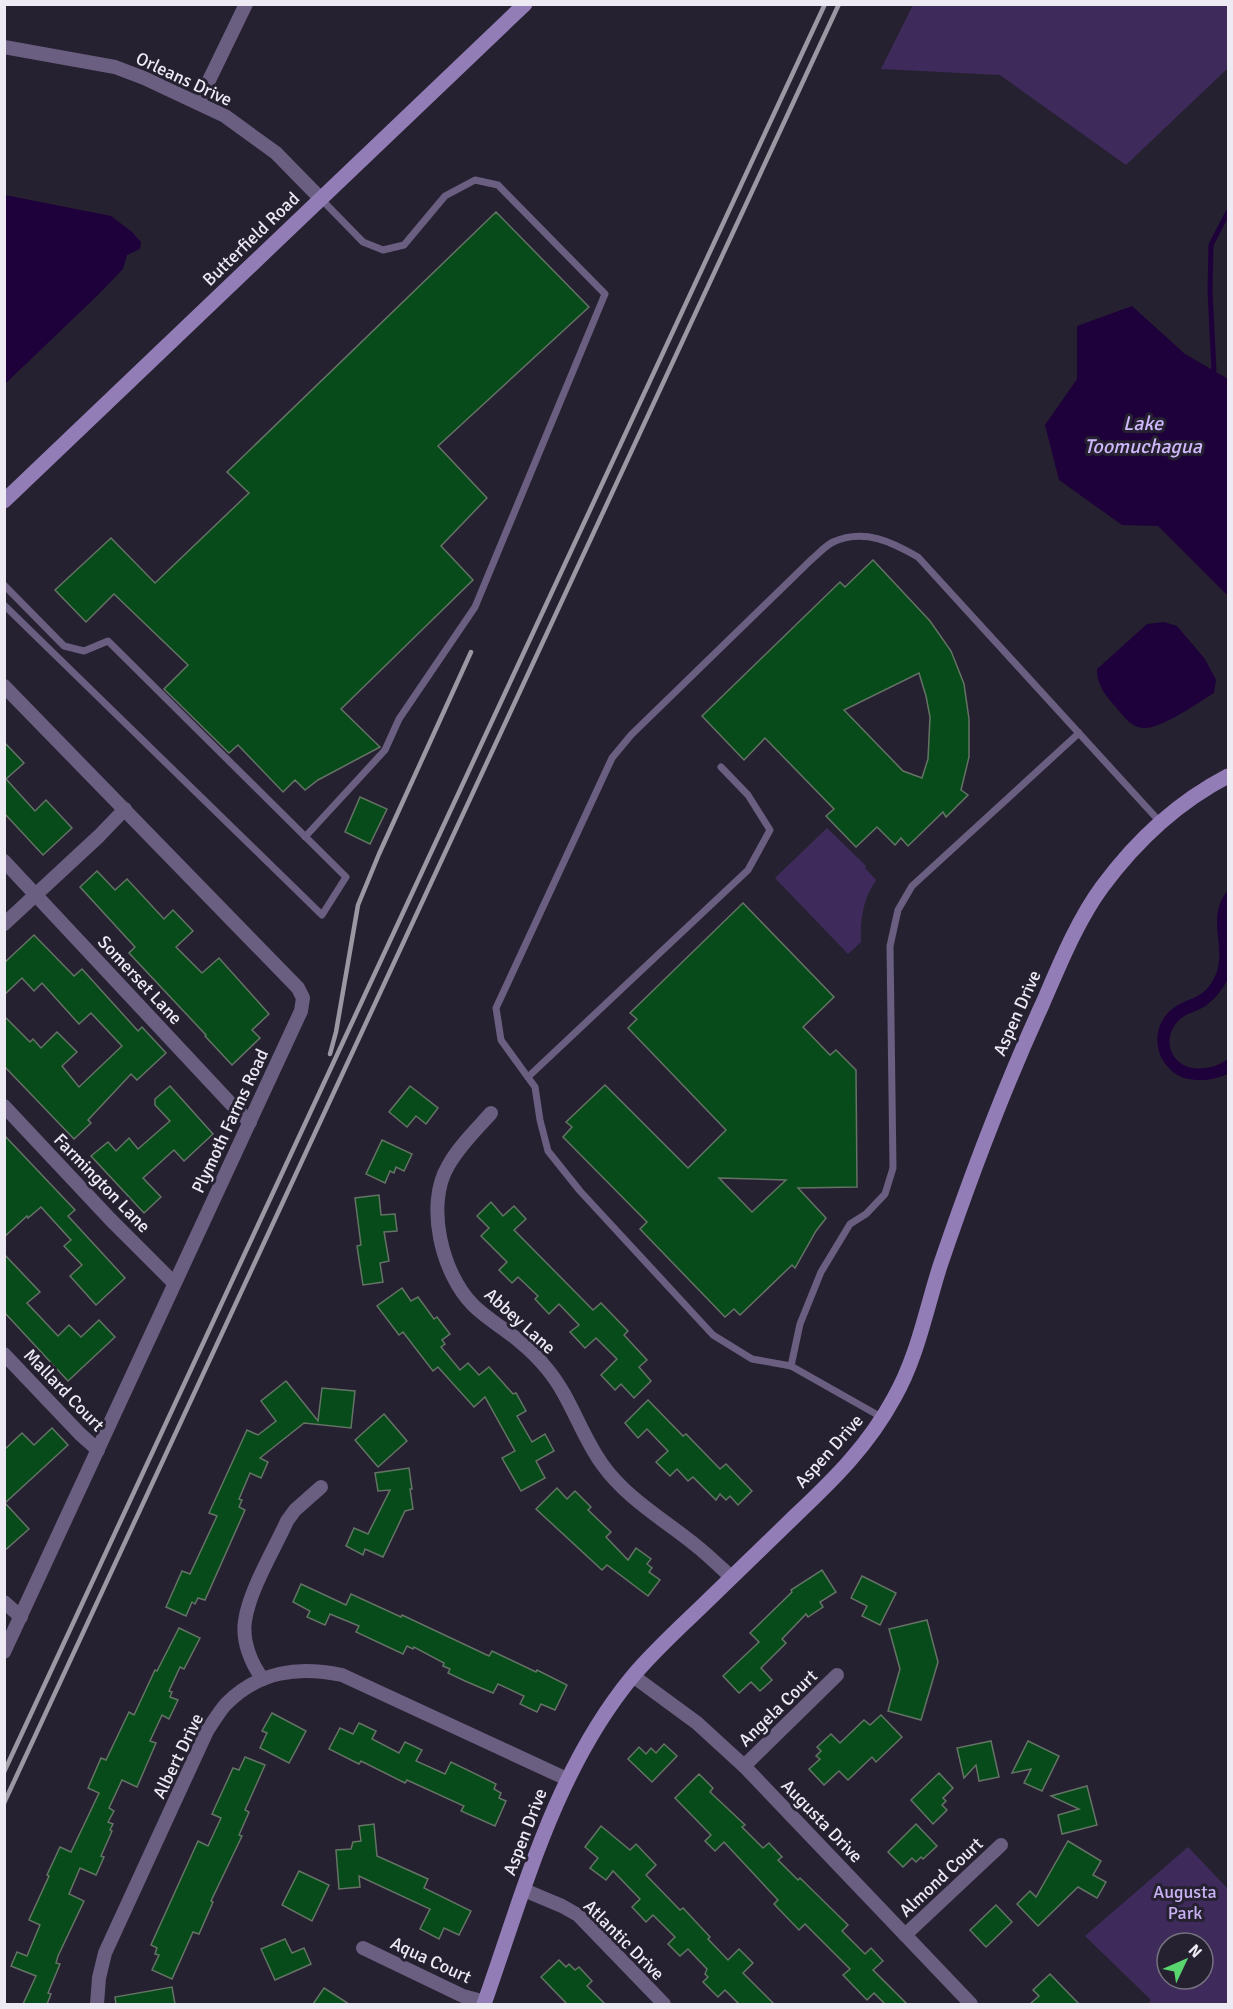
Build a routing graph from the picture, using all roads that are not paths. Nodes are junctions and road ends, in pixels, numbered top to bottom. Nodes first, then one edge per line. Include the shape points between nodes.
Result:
1 (246, 4) edge
2 (525, 4) edge
3 (4, 46) edge
4 (198, 103) junction
5 (321, 199) junction
6 (4, 501) edge
7 (4, 585) edge
8 (4, 604) edge
9 (6, 690) edge
10 (1079, 733) junction
11 (721, 767) dead end
12 (1228, 776) edge
13 (125, 809) junction
14 (1161, 823) junction
15 (305, 837) junction
16 (4, 861) edge
17 (36, 895) junction
18 (4, 924) edge
19 (528, 1077) junction
20 (4, 1106) edge
21 (491, 1113) dead end
22 (250, 1122) junction
23 (174, 1283) junction
24 (4, 1354) edge
25 (791, 1366) junction
26 (883, 1418) junction
27 (98, 1450) junction
28 (321, 1487) dead end
29 (731, 1577) junction
30 (4, 1602) edge
31 (21, 1617) junction
32 (4, 1652) edge
33 (837, 1675) dead end
34 (633, 1676) junction
35 (263, 1678) junction
36 (744, 1766) junction
37 (567, 1779) junction
38 (1001, 1845) dead end
39 (524, 1890) junction
40 (905, 1935) junction
41 (363, 1948) dead end
42 (484, 2003) edge
43 (97, 2004) edge
44 (664, 2004) edge
45 (971, 2004) edge

1 - 4 street
2 - 5 street, Butterfield Road
3 - 4 street, Orleans Drive via 115,67
4 - 5 street, Orleans Drive via 225,116 276,153
5 - 6 street, Butterfield Road
5 - 15 lane via 363,242 383,250 404,245 446,196 475,180 498,185 605,294 475,607 399,719 385,750
7 - 15 lane via 64,646 84,651 108,641
8 - 15 lane via 321,915 346,878
9 - 13 street, Plymoth Farms Road
10 - 14 lane
10 - 19 lane via 918,557 892,542 862,536 833,542 631,735 612,758 496,1008 501,1040
10 - 25 lane via 912,886 898,910 890,946 894,1168 885,1194 850,1224 821,1272 800,1324
11 - 19 lane via 748,795 770,830 748,870
12 - 14 street, Aspen Drive
13 - 17 street
13 - 22 street, Plymoth Farms Road via 298,988 303,998 301,1011
14 - 26 street, Aspen Drive via 1136,845 1100,889 1067,948 991,1125 908,1370
16 - 17 street, Somerset Lane
17 - 18 street
17 - 22 street, Somerset Lane
19 - 25 lane via 535,1087 548,1151 580,1191 713,1335 752,1359
20 - 23 street, Farmington Lane
21 - 29 street, Abbey Lane via 447,1166 442,1182 439,1236 452,1276 471,1303 520,1341 548,1371 603,1465 629,1495 696,1545
22 - 23 street, Plymoth Farms Road
23 - 27 street, Plymoth Farms Road
24 - 27 street, Mallard Court
25 - 26 lane
26 - 29 street, Aspen Drive via 841,1472
27 - 31 street, Plymoth Farms Road
28 - 35 street via 287,1521 251,1601 245,1636 250,1657
29 - 34 street, Aspen Drive
30 - 31 street
31 - 32 street, Plymoth Farms Road
33 - 36 street, Angela Court
34 - 36 street, Augusta Drive via 697,1723
34 - 37 street, Aspen Drive via 609,1707
35 - 37 street, Albert Drive via 302,1670 342,1675
35 - 43 street, Albert Drive via 225,1705 207,1731 105,1953
36 - 40 street, Augusta Drive
37 - 39 street, Aspen Drive
38 - 40 street, Almond Court
39 - 42 street, Aspen Drive
39 - 44 street, Atlantic Drive via 578,1915
40 - 45 street, Augusta Drive
41 - 42 street, Aqua Court

